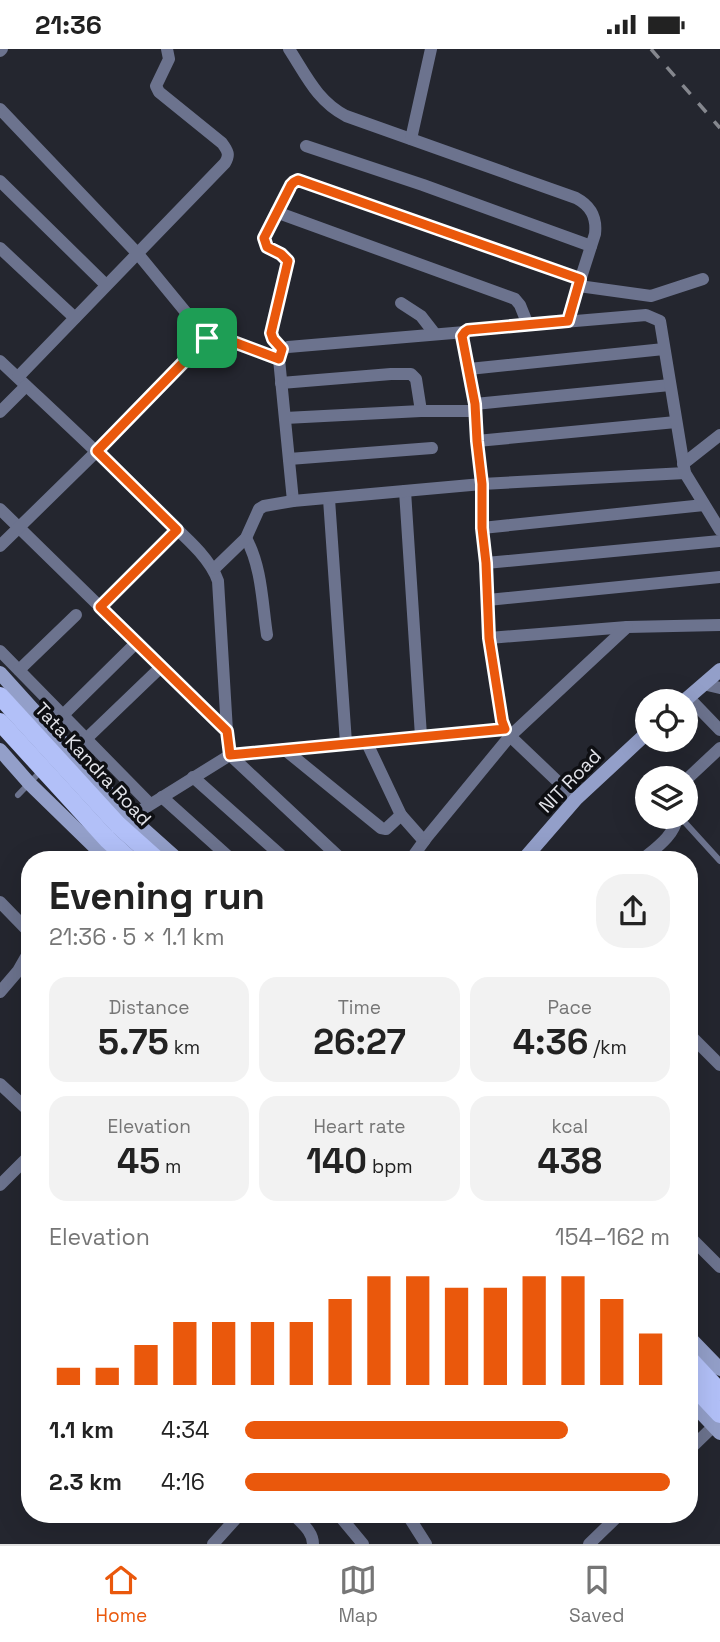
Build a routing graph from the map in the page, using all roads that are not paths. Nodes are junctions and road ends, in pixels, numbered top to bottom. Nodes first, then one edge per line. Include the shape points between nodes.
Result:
1 (167, 49) edge
2 (289, 49) edge
3 (432, 49) edge
4 (0, 109) edge
5 (411, 139) junction
6 (306, 146) dead end
7 (0, 181) edge
8 (276, 212) junction
9 (591, 246) junction
10 (0, 248) edge
11 (138, 254) junction
12 (704, 279) dead end
13 (580, 282) junction
14 (106, 285) junction
15 (401, 303) dead end
16 (75, 318) junction
17 (568, 321) junction
18 (528, 325) junction
19 (465, 332) junction
20 (435, 334) junction
21 (207, 338) junction
22 (664, 349) junction
23 (280, 354) junction
24 (0, 361) edge
25 (469, 369) junction
26 (22, 381) junction
27 (281, 383) junction
28 (670, 385) junction
29 (475, 407) junction
30 (421, 411) junction
31 (0, 412) edge
32 (285, 418) junction
33 (676, 422) junction
34 (477, 441) junction
35 (718, 441) edge
36 (432, 448) dead end
37 (97, 451) junction
38 (289, 459) junction
39 (684, 468) junction
40 (482, 484) junction
41 (405, 492) junction
42 (329, 499) junction
43 (293, 501) junction
44 (704, 505) junction
45 (0, 509) edge
46 (19, 527) junction
47 (482, 528) junction
48 (177, 530) junction
49 (720, 530) edge
50 (246, 538) junction
51 (720, 541) edge
52 (0, 546) edge
53 (486, 563) junction
54 (214, 569) junction
55 (720, 577) edge
56 (488, 600) junction
57 (100, 607) junction
58 (76, 615) dead end
59 (720, 625) edge
60 (627, 627) junction
61 (267, 635) dead end
62 (489, 638) junction
63 (136, 643) junction
64 (0, 651) edge
65 (161, 667) junction
66 (19, 670) junction
67 (720, 670) edge
68 (0, 673) edge
69 (703, 684) junction
70 (720, 688) edge
71 (697, 689) edge
72 (0, 696) edge
73 (698, 711) edge
74 (63, 715) junction
75 (0, 722) edge
76 (720, 730) edge
77 (227, 731) junction
78 (508, 732) junction
79 (421, 736) junction
80 (86, 739) junction
81 (366, 741) junction
82 (346, 743) junction
83 (635, 744) edge
84 (720, 748) edge
85 (284, 749) junction
86 (0, 750) edge
87 (230, 755) junction
88 (43, 769) junction
89 (698, 769) edge
90 (193, 777) junction
91 (30, 784) junction
92 (18, 795) dead end
93 (576, 799) junction
94 (156, 801) junction
95 (401, 815) junction
96 (674, 829) edge
97 (689, 829) edge
98 (424, 841) junction
99 (108, 842) edge
100 (133, 851) edge
101 (145, 851) edge
102 (221, 851) edge
103 (276, 851) edge
104 (333, 851) edge
105 (417, 851) edge
106 (531, 851) edge
107 (652, 851) edge
108 (720, 861) edge
109 (0, 902) edge
110 (21, 924) edge
111 (21, 966) edge
112 (0, 992) edge
113 (698, 1043) edge
114 (720, 1065) edge
115 (0, 1084) edge
116 (21, 1104) edge
117 (21, 1164) edge
118 (0, 1185) edge
119 (698, 1245) edge
120 (720, 1267) edge
121 (698, 1346) edge
122 (698, 1369) edge
123 (720, 1369) edge
124 (720, 1392) edge
125 (698, 1399) edge
126 (718, 1423) edge
127 (698, 1442) edge
128 (232, 1523) edge
129 (301, 1523) edge
130 (346, 1523) edge
131 (413, 1523) edge
132 (607, 1523) edge
133 (213, 1544) edge
134 (313, 1544) edge
135 (363, 1544) edge
136 (426, 1544) edge
137 (589, 1544) edge

1 - 11 street via 169,59 156,86 159,92 222,143 229,157
2 - 5 street via 330,107
3 - 5 street
4 - 11 street
5 - 9 street via 584,202 596,227
6 - 9 street
7 - 14 street
8 - 13 street via 294,182 303,181
8 - 18 street via 515,299
8 - 23 street via 264,238 267,247 288,261 271,333
9 - 13 street
10 - 16 street
11 - 14 street
11 - 21 street
12 - 13 street via 651,296
13 - 17 street
14 - 16 street
15 - 20 street via 421,316
16 - 26 street
17 - 18 street
17 - 22 street via 646,315 660,321
18 - 19 street
19 - 20 street
19 - 25 street
20 - 23 street via 288,347
21 - 23 street
21 - 37 street
22 - 25 street
22 - 28 street
23 - 27 street
24 - 26 street
25 - 29 street
26 - 31 street
26 - 37 street
27 - 30 street via 411,375 416,379
27 - 32 street
28 - 29 street
28 - 33 street
29 - 30 street
29 - 34 street
30 - 32 street
32 - 38 street
33 - 34 street
33 - 39 street
34 - 40 street
35 - 39 street
36 - 38 street
37 - 46 street
37 - 48 street
38 - 43 street
39 - 40 street
39 - 44 street
40 - 41 street
40 - 47 street
41 - 42 street
41 - 79 street
42 - 43 street
42 - 82 street
43 - 50 street via 259,509
44 - 47 street
44 - 49 street
45 - 46 street
46 - 52 street
46 - 57 street
47 - 53 street
48 - 54 street
48 - 57 street
50 - 54 street
50 - 61 street via 258,567
51 - 53 street
53 - 56 street
54 - 77 street
55 - 56 street
56 - 62 street
57 - 63 street
58 - 66 street
59 - 60 street
60 - 62 street
60 - 78 street
62 - 78 street via 502,721
63 - 65 street
63 - 74 street
64 - 66 street
65 - 77 street
65 - 80 street
66 - 74 street
67 - 69 street
68 - 99 street
69 - 70 street
69 - 71 street
72 - 99 main road, Tata Kandra Road
73 - 76 street
74 - 80 street
75 - 88 main road, Tata Kandra Road
77 - 87 street
78 - 79 street
78 - 93 street
78 - 98 street
79 - 81 street
80 - 94 street
81 - 82 street
81 - 95 street
82 - 85 street
83 - 93 street, NIT Road
84 - 89 street
85 - 87 street
85 - 95 street via 381,828
86 - 91 street
87 - 90 street
87 - 104 street
88 - 91 lane
88 - 99 main road, Tata Kandra Road
90 - 94 street
90 - 103 street
91 - 92 lane
91 - 99 street
93 - 106 street, NIT Road
94 - 99 street
94 - 102 street
95 - 98 street
96 - 107 street
97 - 108 lane
98 - 105 street
99 - 100 main road, Tata Kandra Road
99 - 101 street
109 - 110 street
111 - 112 street
113 - 114 street
115 - 116 street
117 - 118 street
119 - 120 street
121 - 123 street
122 - 124 main road
125 - 126 main road
126 - 127 street
128 - 133 street
129 - 134 street
130 - 135 street
131 - 136 street
132 - 137 street

